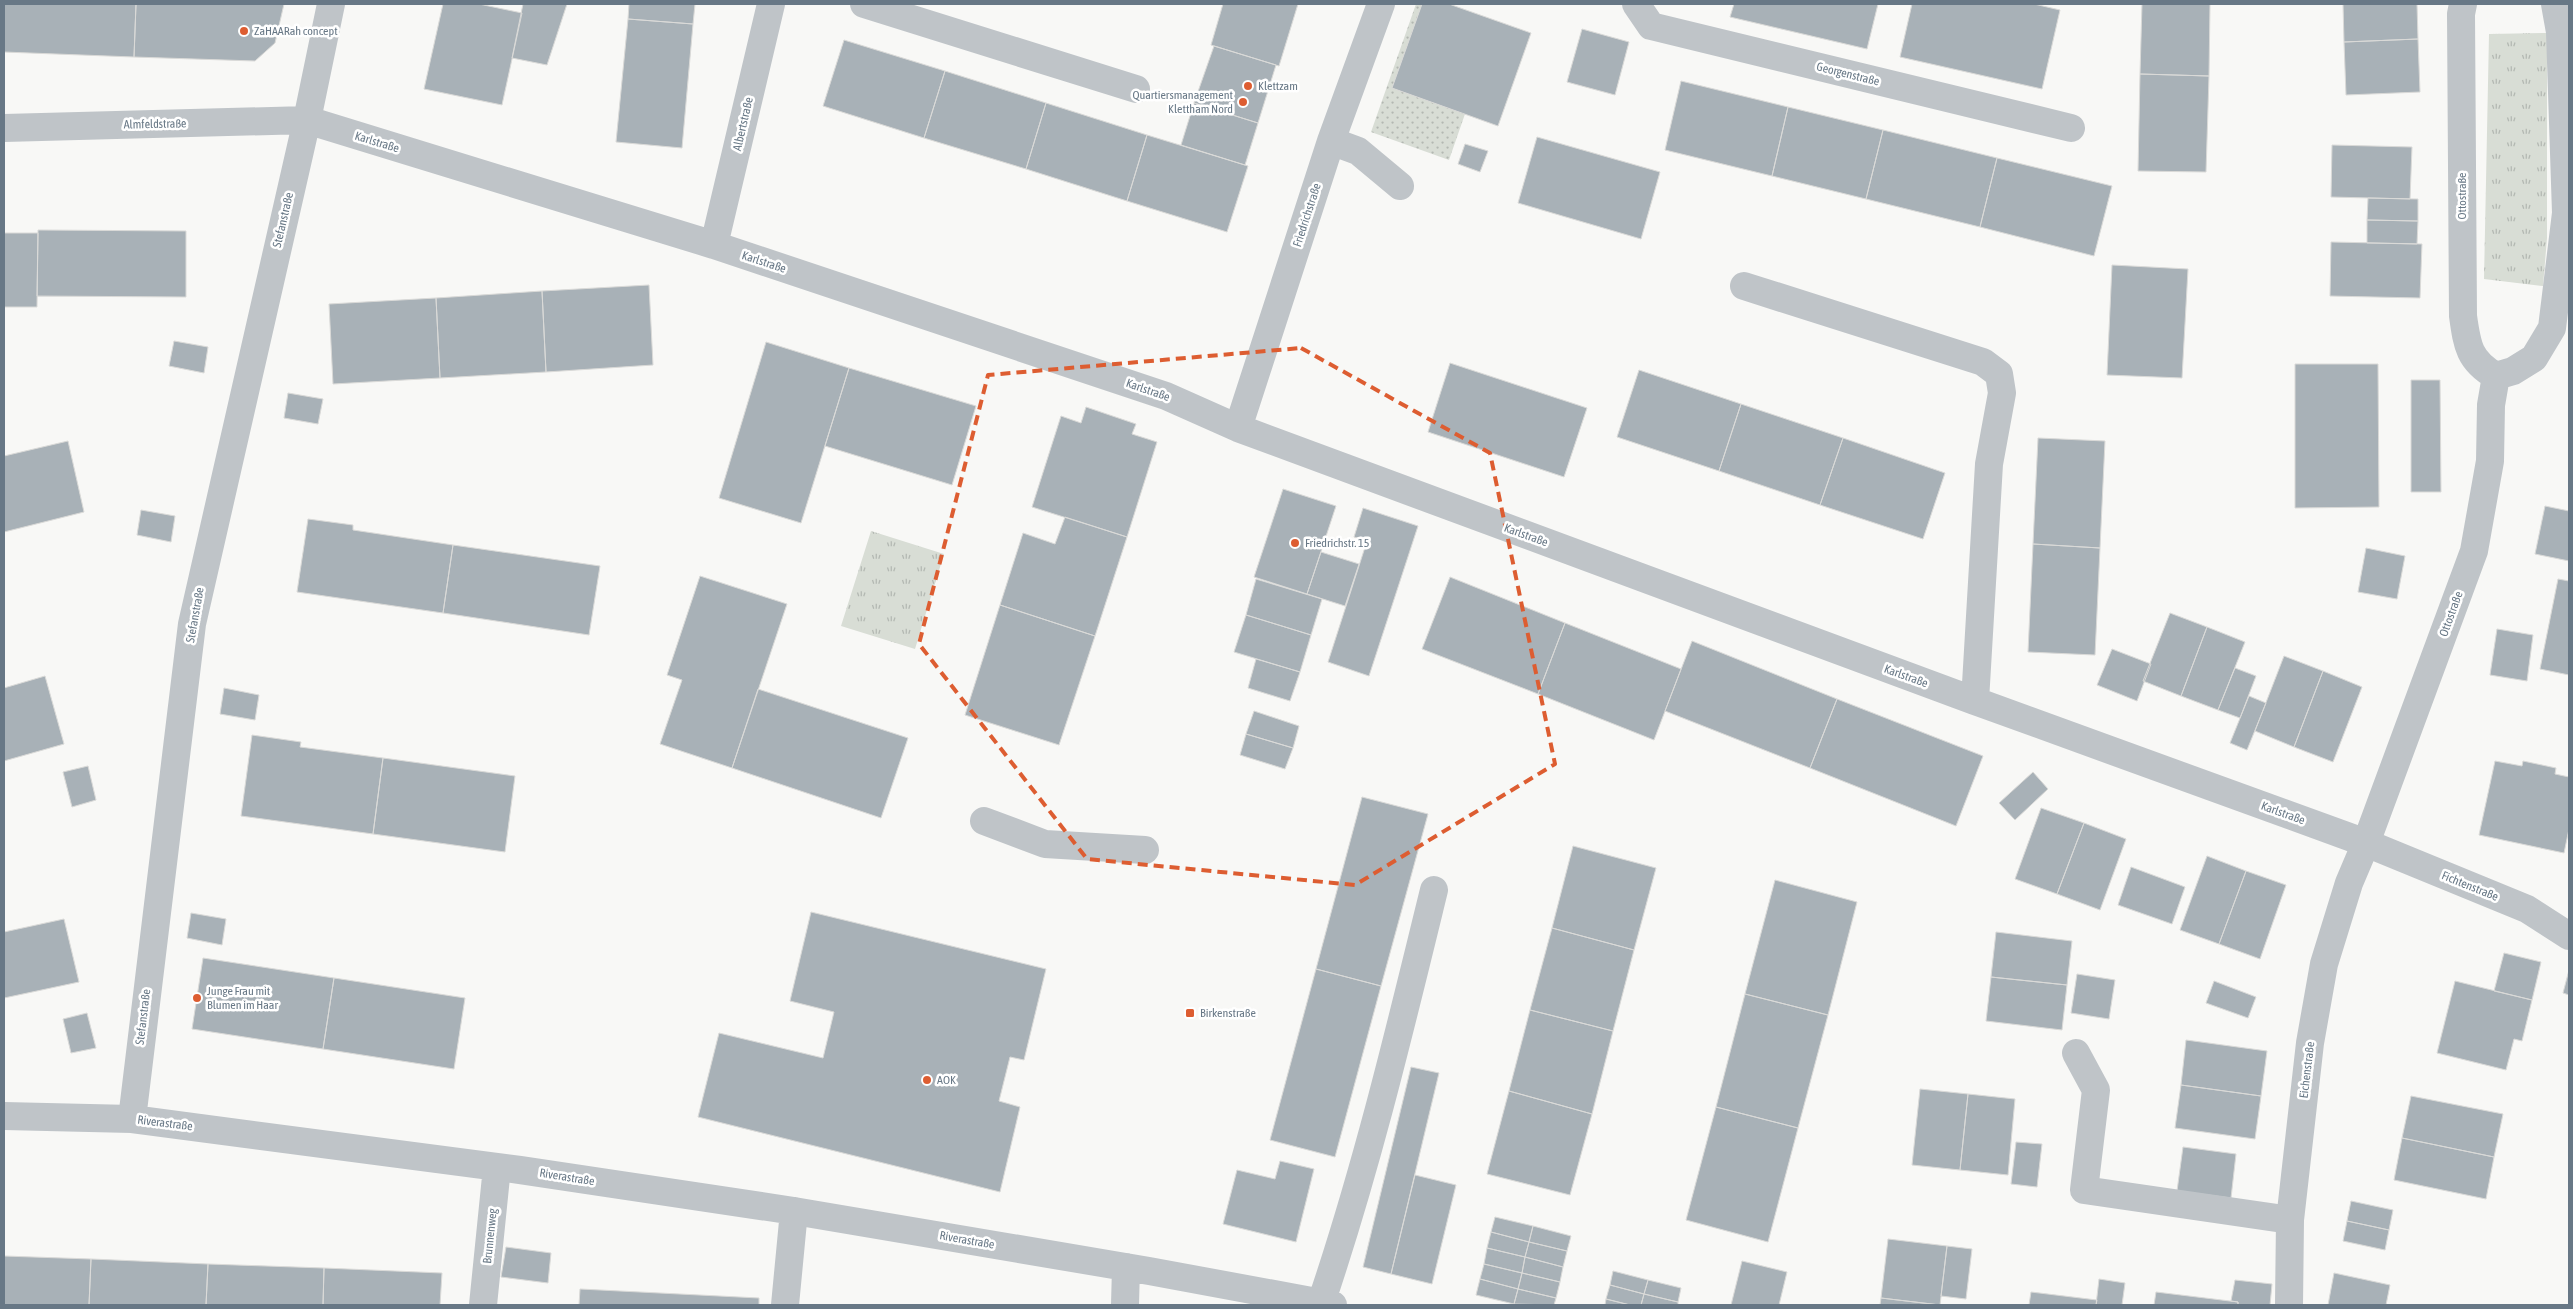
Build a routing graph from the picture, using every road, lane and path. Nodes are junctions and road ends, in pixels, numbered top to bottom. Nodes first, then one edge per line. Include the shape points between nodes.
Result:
1 (331, 4) edge
2 (772, 4) edge
3 (864, 4) edge
4 (1381, 4) edge
5 (1636, 4) edge
6 (2464, 4) edge
7 (2554, 4) edge
8 (1136, 89) dead end
9 (307, 120) junction
10 (4, 128) edge
11 (2071, 128) dead end
12 (1331, 141) junction
13 (1400, 186) dead end
14 (714, 245) junction
15 (1744, 286) dead end
16 (2496, 376) junction
17 (1238, 428) junction
18 (1975, 701) junction
19 (984, 821) dead end
20 (2366, 844) junction
21 (1145, 850) dead end
22 (1434, 890) dead end
23 (2569, 936) edge
24 (2076, 1053) dead end
25 (4, 1116) edge
26 (132, 1119) junction
27 (497, 1167) junction
28 (794, 1211) junction
29 (2290, 1220) junction
30 (1126, 1267) junction
31 (1327, 1304) edge
32 (483, 1305) edge
33 (785, 1305) edge
34 (1125, 1305) edge
35 (2289, 1305) edge

1 - 9 street, Stefanstraße
2 - 14 street, Albertstraße
3 - 8 street
4 - 12 street, Friedrichstraße
5 - 11 street, Georgenstraße via 1651,26
6 - 16 street, Ottostraße via 2461,14 2463,316 2468,349 2482,368
7 - 16 street via 2560,32 2566,214 2552,328 2534,358 2513,371
9 - 10 street, Almfeldstraße
9 - 14 street, Karlstraße
9 - 26 street, Stefanstraße via 192,624
12 - 13 street via 1358,151
12 - 17 street, Friedrichstraße
14 - 17 street, Karlstraße via 1166,396
15 - 18 street via 1983,362 1998,374 2002,393 1988,464
16 - 20 street, Ottostraße via 2491,405 2490,461 2474,551
17 - 18 street, Karlstraße
18 - 20 street, Karlstraße
19 - 21 street via 1045,844
20 - 23 street, Fichtenstraße via 2527,909
20 - 29 street, Eichenstraße via 2349,883 2324,964 2310,1043
22 - 31 street via 1393,1060
24 - 29 street via 2096,1090 2084,1190
25 - 26 street, Riverastraße
26 - 27 street, Riverastraße
27 - 28 street, Riverastraße
27 - 32 street, Brunnenweg
28 - 30 street, Riverastraße
28 - 33 street
29 - 35 street, Eichenstraße
30 - 31 street
30 - 34 street

